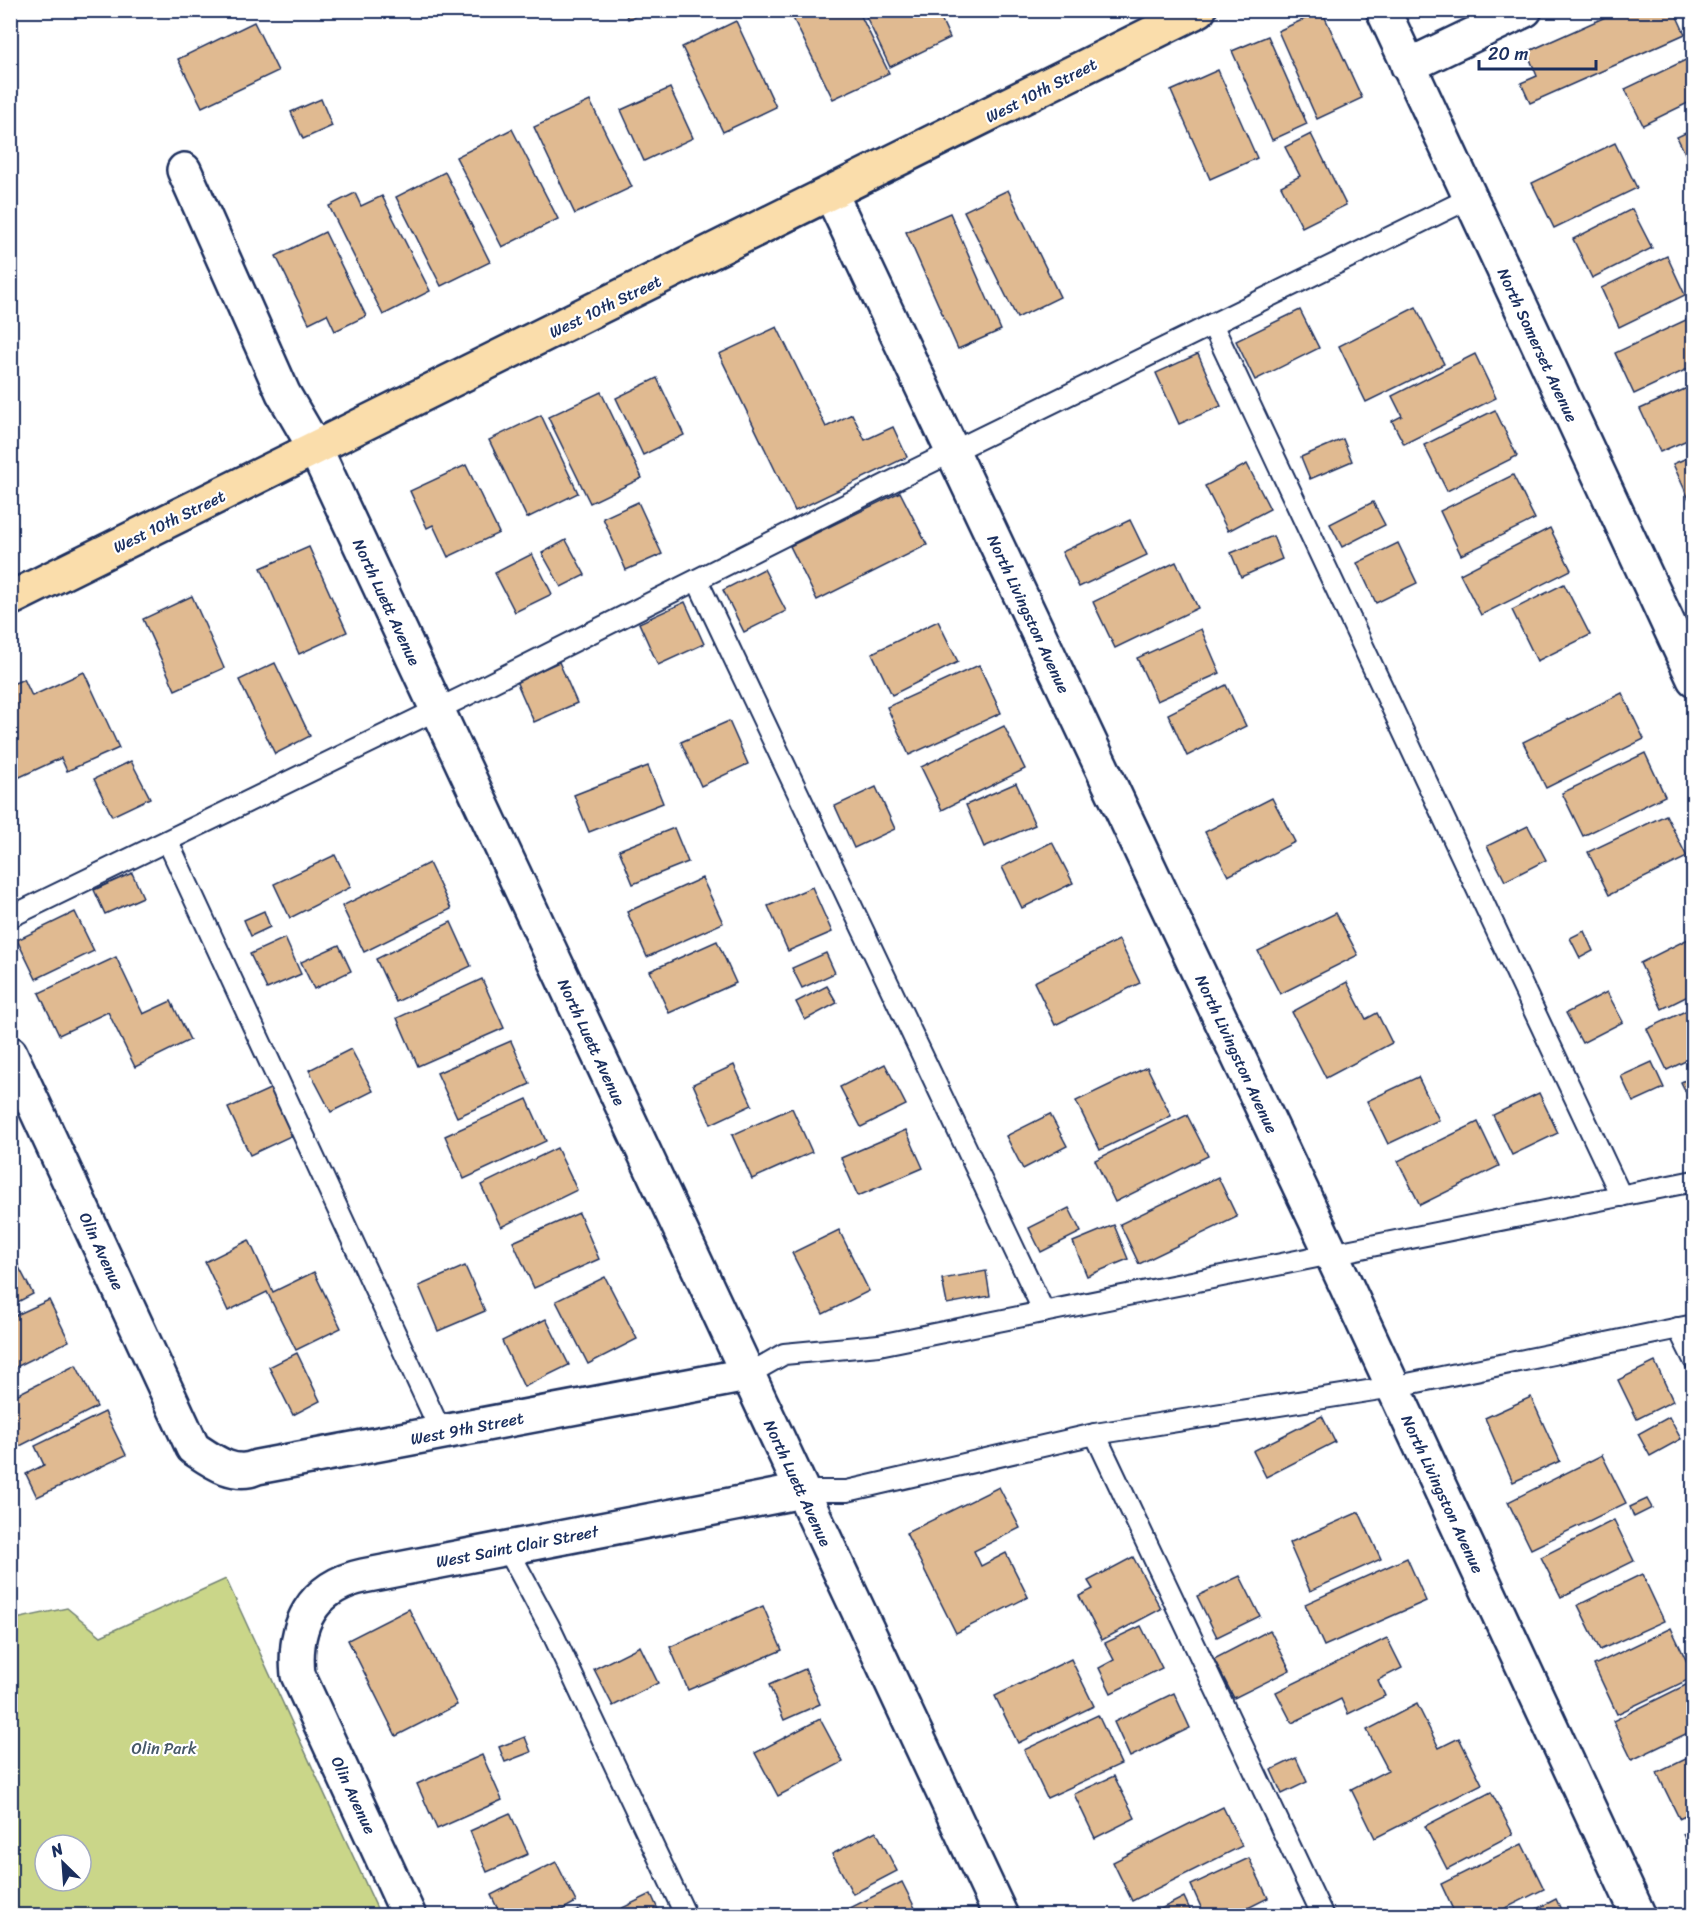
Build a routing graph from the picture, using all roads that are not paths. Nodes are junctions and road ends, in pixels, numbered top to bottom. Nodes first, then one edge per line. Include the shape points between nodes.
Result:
1 (1199, 10) edge
2 (1383, 10) edge
3 (1525, 10) edge
4 (1408, 66) junction
5 (184, 170) dead end
6 (831, 194) junction
7 (1470, 198) junction
8 (1212, 324) junction
9 (315, 448) junction
10 (953, 452) junction
11 (10, 576) edge
12 (697, 580) junction
13 (43, 583) junction
14 (10, 599) edge
15 (1694, 679) edge
16 (437, 710) junction
17 (168, 842) junction
18 (10, 917) edge
19 (10, 1053) edge
20 (1694, 1181) edge
21 (1621, 1196) junction
22 (1331, 1253) junction
23 (1044, 1312) junction
24 (1686, 1327) edge
25 (1694, 1360) edge
26 (747, 1375) junction
27 (1393, 1387) junction
28 (441, 1432) junction
29 (1095, 1434) junction
30 (193, 1448) joint
31 (802, 1491) junction
32 (507, 1548) junction
33 (298, 1675) joint
34 (409, 1916) edge
35 (686, 1916) edge
36 (1001, 1916) edge
37 (1323, 1916) edge
38 (1639, 1916) edge

1 - 6 main road, West 10th Street
2 - 4 street, North Somerset Avenue
3 - 4 street
4 - 7 street, North Somerset Avenue
5 - 9 street, North Luett Avenue via 284,393
6 - 9 main road, West 10th Street
6 - 10 street, North Livingston Avenue
7 - 8 lane
7 - 15 street, North Somerset Avenue
8 - 10 lane
8 - 21 lane
9 - 13 main road, West 10th Street
9 - 16 street, North Luett Avenue
10 - 12 lane
10 - 22 street, North Livingston Avenue
11 - 13 main road
12 - 16 lane
12 - 23 lane
13 - 14 main road, West 10th Street
16 - 17 lane
16 - 26 street, North Luett Avenue
17 - 18 lane
17 - 28 lane
19 - 30 street, Olin Avenue
20 - 21 lane
21 - 22 lane
22 - 23 lane
22 - 27 street, North Livingston Avenue
23 - 26 lane via 879,1345 784,1354
24 - 25 lane
24 - 27 lane
26 - 28 street, West 9th Street
26 - 31 street, North Luett Avenue
27 - 29 lane
27 - 38 street, North Livingston Avenue
28 - 30 street, West 9th Street via 249,1471 223,1466
29 - 31 lane via 848,1491
29 - 37 lane
31 - 32 street, West Saint Clair Street
31 - 36 street, North Luett Avenue
32 - 33 street, West Saint Clair Street via 355,1578 334,1586 322,1594 305,1618 298,1647
32 - 35 lane via 549,1626
33 - 34 street, Olin Avenue

